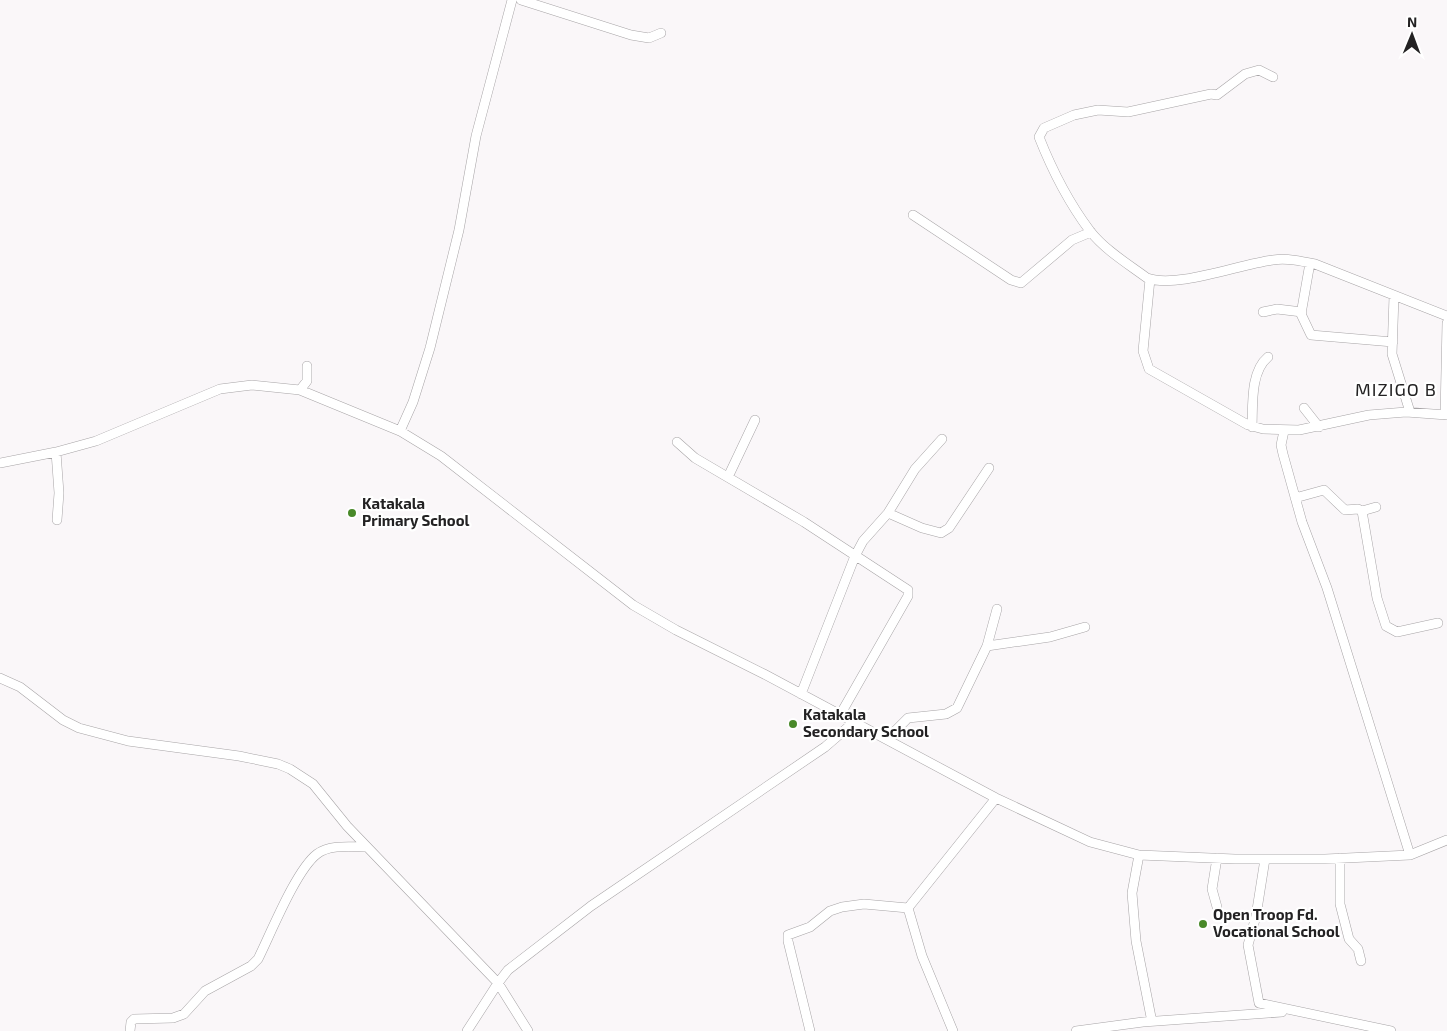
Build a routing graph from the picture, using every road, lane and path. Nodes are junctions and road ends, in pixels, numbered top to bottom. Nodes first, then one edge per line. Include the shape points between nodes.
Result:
1 (512, 0) edge
2 (521, 0) edge
3 (660, 32) dead end
4 (1273, 77) dead end
5 (913, 214) dead end
6 (1091, 232) junction
7 (1310, 263) junction
8 (1150, 279) junction
9 (1394, 296) junction
10 (1263, 312) dead end
11 (1302, 312) junction
12 (1447, 316) edge
13 (1447, 323) edge
14 (1392, 342) junction
15 (1268, 357) dead end
16 (307, 366) dead end
17 (300, 390) junction
18 (1304, 408) dead end
19 (1410, 412) junction
20 (1446, 415) edge
21 (755, 420) dead end
22 (1252, 426) junction
23 (1319, 427) junction
24 (400, 431) junction
25 (1284, 431) junction
26 (942, 439) dead end
27 (676, 442) dead end
28 (56, 452) junction
29 (0, 463) edge
30 (989, 468) dead end
31 (728, 478) junction
32 (1295, 498) junction
33 (1376, 507) dead end
34 (1362, 511) junction
35 (888, 513) junction
36 (57, 520) dead end
37 (854, 556) junction
38 (997, 609) dead end
39 (1438, 623) dead end
40 (1084, 627) dead end
41 (987, 646) junction
42 (0, 678) edge
43 (801, 694) junction
44 (840, 715) junction
45 (854, 722) junction
46 (887, 739) junction
47 (996, 798) junction
48 (1447, 840) edge
49 (367, 847) junction
50 (1139, 855) junction
51 (1410, 855) junction
52 (1217, 858) junction
53 (1340, 858) junction
54 (1265, 859) junction
55 (1217, 907) dead end
56 (908, 908) junction
57 (1361, 960) dead end
58 (498, 983) junction
59 (1292, 1011) junction
60 (1151, 1017) dead end
61 (130, 1031) edge
62 (467, 1031) edge
63 (528, 1031) edge
64 (810, 1031) edge
65 (953, 1031) edge
66 (1081, 1031) edge
67 (1391, 1031) edge

1 - 24 street via 474,143 459,230 430,348
2 - 3 street via 631,35 650,38
4 - 6 street via 1259,70 1245,74 1218,95 1128,112 1098,110 1074,115 1044,128 1039,137 1051,169
5 - 6 street via 1011,280 1021,283 1072,240
6 - 8 street
7 - 8 street via 1274,260 1184,278
7 - 9 street
7 - 11 street
8 - 22 street via 1142,351 1148,369
9 - 12 street
9 - 14 street
10 - 11 street via 1277,309
11 - 14 street via 1311,335
13 - 20 street
14 - 19 street via 1395,369
15 - 22 street via 1260,363 1256,380
16 - 17 street via 307,381
17 - 24 street
17 - 28 street via 252,385 220,389 105,438
18 - 23 street
19 - 20 street
19 - 23 street via 1369,415
21 - 31 street
22 - 25 street
23 - 25 street
24 - 43 street via 448,461 633,605
25 - 32 street via 1281,445
26 - 35 street via 915,469
27 - 31 street
28 - 29 street
28 - 36 street
30 - 35 street via 949,528 941,532 916,526
31 - 37 street via 804,522
32 - 34 street via 1324,490 1345,510
32 - 51 street via 1330,597
33 - 34 street
34 - 39 street via 1376,598 1386,626 1397,632
35 - 37 street
37 - 43 street
37 - 44 street via 909,593
38 - 41 street
40 - 41 street via 1050,637
41 - 46 street via 957,708 946,714 908,718
42 - 49 street via 20,687 63,720 79,728 128,741 239,756 284,766 312,784
43 - 44 street
44 - 45 street
45 - 46 street
45 - 58 street via 825,747 591,906 508,970
46 - 47 street
47 - 50 street via 1090,842
47 - 56 street
48 - 51 street
49 - 58 street
49 - 61 street via 332,848 317,854 294,883 258,958 251,966 205,990 184,1014 173,1018 134,1019
50 - 52 street
50 - 60 street via 1132,894 1136,941
51 - 53 street
52 - 54 street
52 - 55 street via 1212,890
53 - 54 street
53 - 57 street via 1340,904 1349,939 1358,949
54 - 59 street via 1248,945 1257,1000 1263,1005
56 - 64 street via 864,904 842,907 830,911 810,927 788,935
56 - 65 street via 922,956
58 - 62 street
58 - 63 street
59 - 66 street via 1144,1022
59 - 67 street

